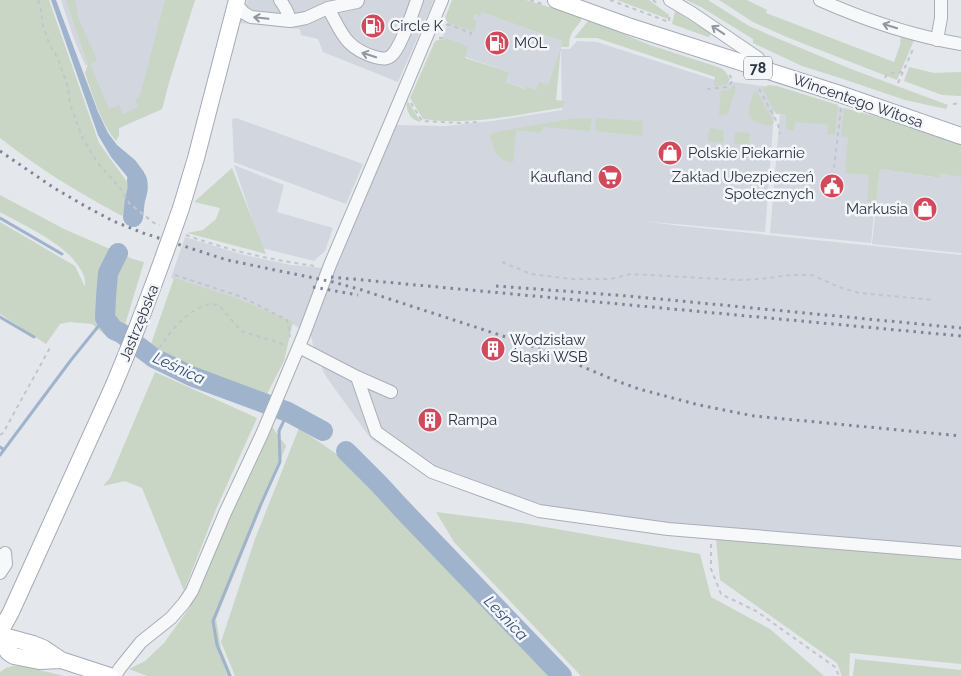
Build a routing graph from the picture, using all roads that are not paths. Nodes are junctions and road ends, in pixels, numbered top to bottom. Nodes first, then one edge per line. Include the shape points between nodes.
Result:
1 (358, 0) edge
2 (416, 0) edge
3 (442, 0) edge
4 (556, 0) edge
5 (588, 0) edge
6 (820, 0) edge
7 (941, 0) edge
8 (237, 2) edge
9 (286, 2) edge
10 (330, 4) edge
11 (665, 5) edge
12 (410, 18) junction
13 (290, 21) junction
14 (431, 25) junction
15 (937, 40) junction
16 (961, 44) edge
17 (758, 58) junction
18 (961, 127) edge
19 (961, 136) edge
20 (295, 347) junction
21 (357, 377) junction
22 (391, 392) dead end
23 (5, 553) dead end
24 (961, 553) edge
25 (0, 573) edge
26 (11, 612) junction
27 (0, 635) edge
28 (26, 642) junction
29 (7, 659) edge
30 (61, 660) junction
31 (110, 676) edge
32 (115, 676) edge

1 - 10 street
2 - 12 street
3 - 14 street
4 - 19 main road, Wincentego Witosa / 78
5 - 17 main road, Wincentego Witosa / 78
15 -> 6 street via 882,24
7 - 15 street
13 -> 8 street via 251,17
8 - 26 main road, Jastrzębska, bridge via 196,158 160,268 113,387
9 - 13 street
12 -> 10 street via 393,55 382,59 358,51 346,40
10 - 13 street via 306,18
17 -> 11 street via 692,13
12 - 14 street
14 - 20 street
15 - 16 street
17 - 18 main road, Wincentego Witosa / 78
20 - 21 street
20 - 32 street via 281,390 192,591 170,618 140,642
21 - 22 street
21 - 24 street via 376,432 432,472 539,511 668,529
23 - 25 street via 6,564
26 - 27 main road, Jastrzębska
26 - 28 main road
27 - 28 main road
27 - 29 main road via 8,652
28 - 30 main road
29 - 30 main road
30 - 31 main road

